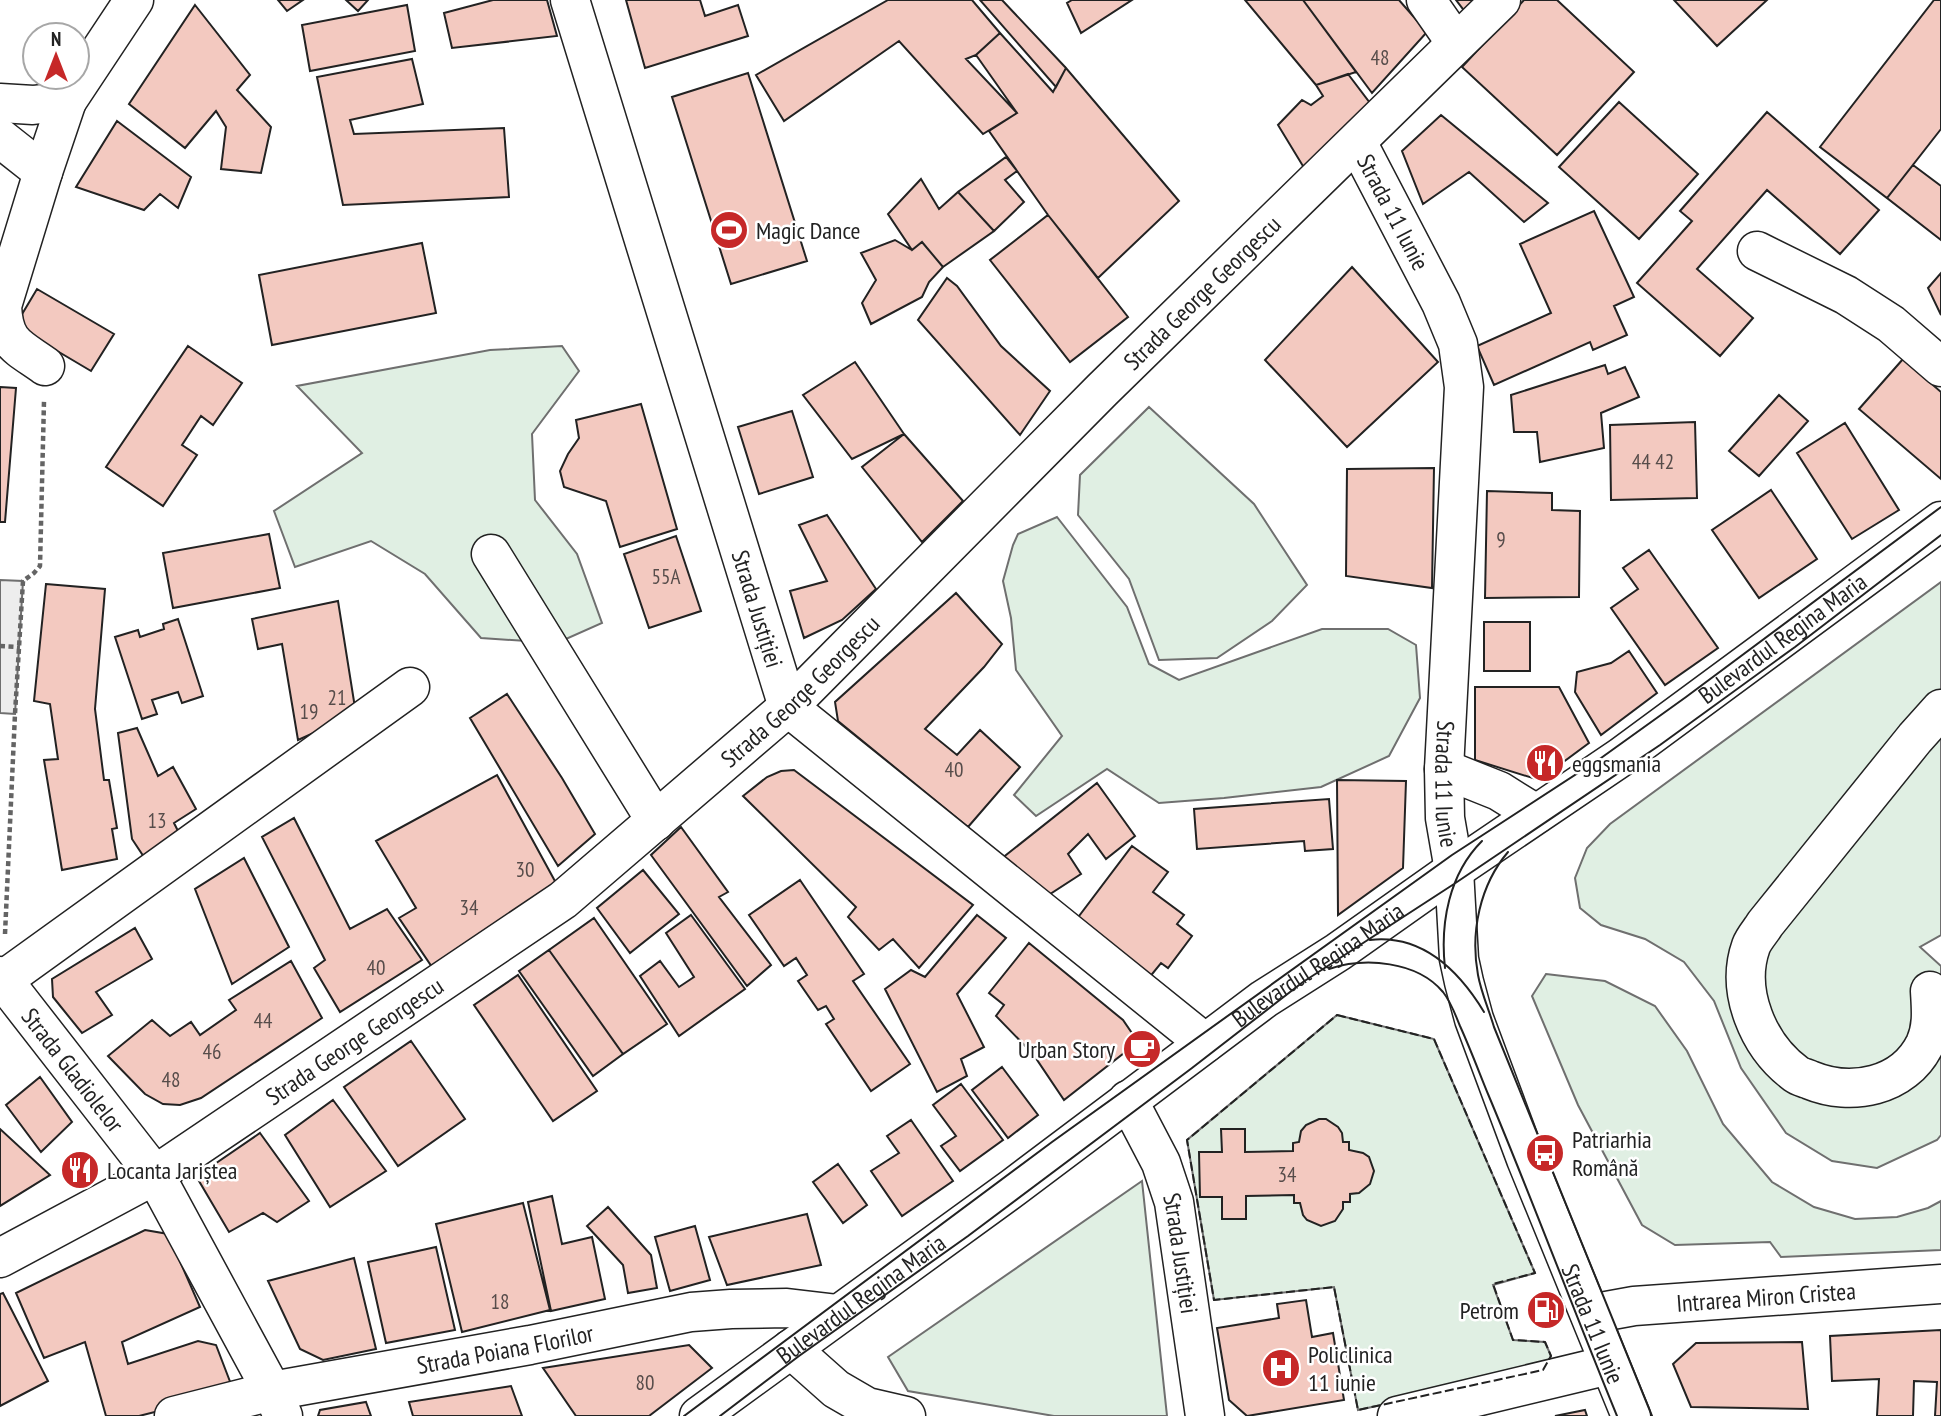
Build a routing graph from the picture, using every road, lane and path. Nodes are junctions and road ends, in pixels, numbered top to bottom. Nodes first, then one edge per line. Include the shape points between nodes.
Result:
1 (134, 0) edge
2 (570, 0) edge
3 (1426, 0) edge
4 (1501, 0) edge
5 (1456, 43) junction
6 (67, 101) junction
7 (0, 103) edge
8 (0, 138) edge
9 (1357, 142) junction
10 (43, 172) junction
11 (1757, 251) dead end
12 (45, 366) joint
13 (1941, 367) edge
14 (1941, 522) edge
15 (491, 554) dead end
16 (0, 646) edge
17 (19, 647) junction
18 (410, 687) dead end
19 (788, 707) junction
20 (1941, 709) edge
21 (1444, 769) junction
22 (1536, 814) junction
23 (656, 821) junction
24 (1454, 870) junction
25 (1, 978) edge
26 (1930, 991) dead end
27 (1205, 1042) junction
28 (1128, 1100) junction
29 (155, 1175) junction
30 (0, 1258) edge
31 (1941, 1284) edge
32 (838, 1314) junction
33 (1590, 1314) junction
34 (791, 1349) junction
35 (1609, 1365) junction
36 (277, 1403) edge
37 (174, 1416) edge
38 (699, 1416) edge
39 (906, 1416) edge
40 (1205, 1416) edge
41 (1397, 1416) edge
42 (1631, 1416) edge

1 - 6 street
2 - 19 street, Strada Justiției
3 - 5 street
4 - 5 street, Strada George Georgescu
5 - 9 street, Strada George Georgescu
6 - 7 street
6 - 10 street
8 - 10 street
9 - 19 street, Strada George Georgescu via 1102,390
9 - 21 street, Strada 11 Iunie via 1441,303 1458,344 1464,387
10 - 12 street via 2,306 10,342
11 - 13 street via 1846,295 1891,324
12 - 17 path via 40,566 23,581
14 - 22 street, Bulevardul Regina Maria via 1622,757
15 - 23 street
16 - 17 path
17 - 25 path
18 - 25 street
19 - 23 street, Strada George Georgescu
19 - 27 street
20 - 26 street via 1765,924 1751,945 1745,979 1753,1019 1772,1050 1797,1074 1827,1087 1861,1088 1886,1082 1912,1064 1932,1021
21 - 22 street via 1499,791
21 - 24 street, Strada 11 Iunie via 1445,818
22 - 24 street, Bulevardul Regina Maria
23 - 29 street, Strada George Georgescu via 563,900
24 - 27 street, Bulevardul Regina Maria
24 - 33 street, Strada 11 Iunie via 1459,959 1474,1019
25 - 29 street, Strada Gladiolelor
27 - 28 street, Bulevardul Regina Maria
28 - 32 street, Bulevardul Regina Maria
28 - 40 street, Strada Justiției via 1161,1163 1174,1202
29 - 30 street, Strada George Georgescu
29 - 36 street, Strada Gladiolelor
31 - 33 street, Intrarea Miron Cristea via 1634,1306
32 - 34 street, Bulevardul Regina Maria
32 - 36 street, Strada Poiana Florilor via 787,1308 691,1312
33 - 35 street, Strada 11 Iunie
34 - 38 street, Bulevardul Regina Maria
34 - 39 street via 836,1389 867,1407
35 - 41 street
35 - 42 street, Strada 11 Iunie
36 - 37 street, Strada Poiana Florilor

